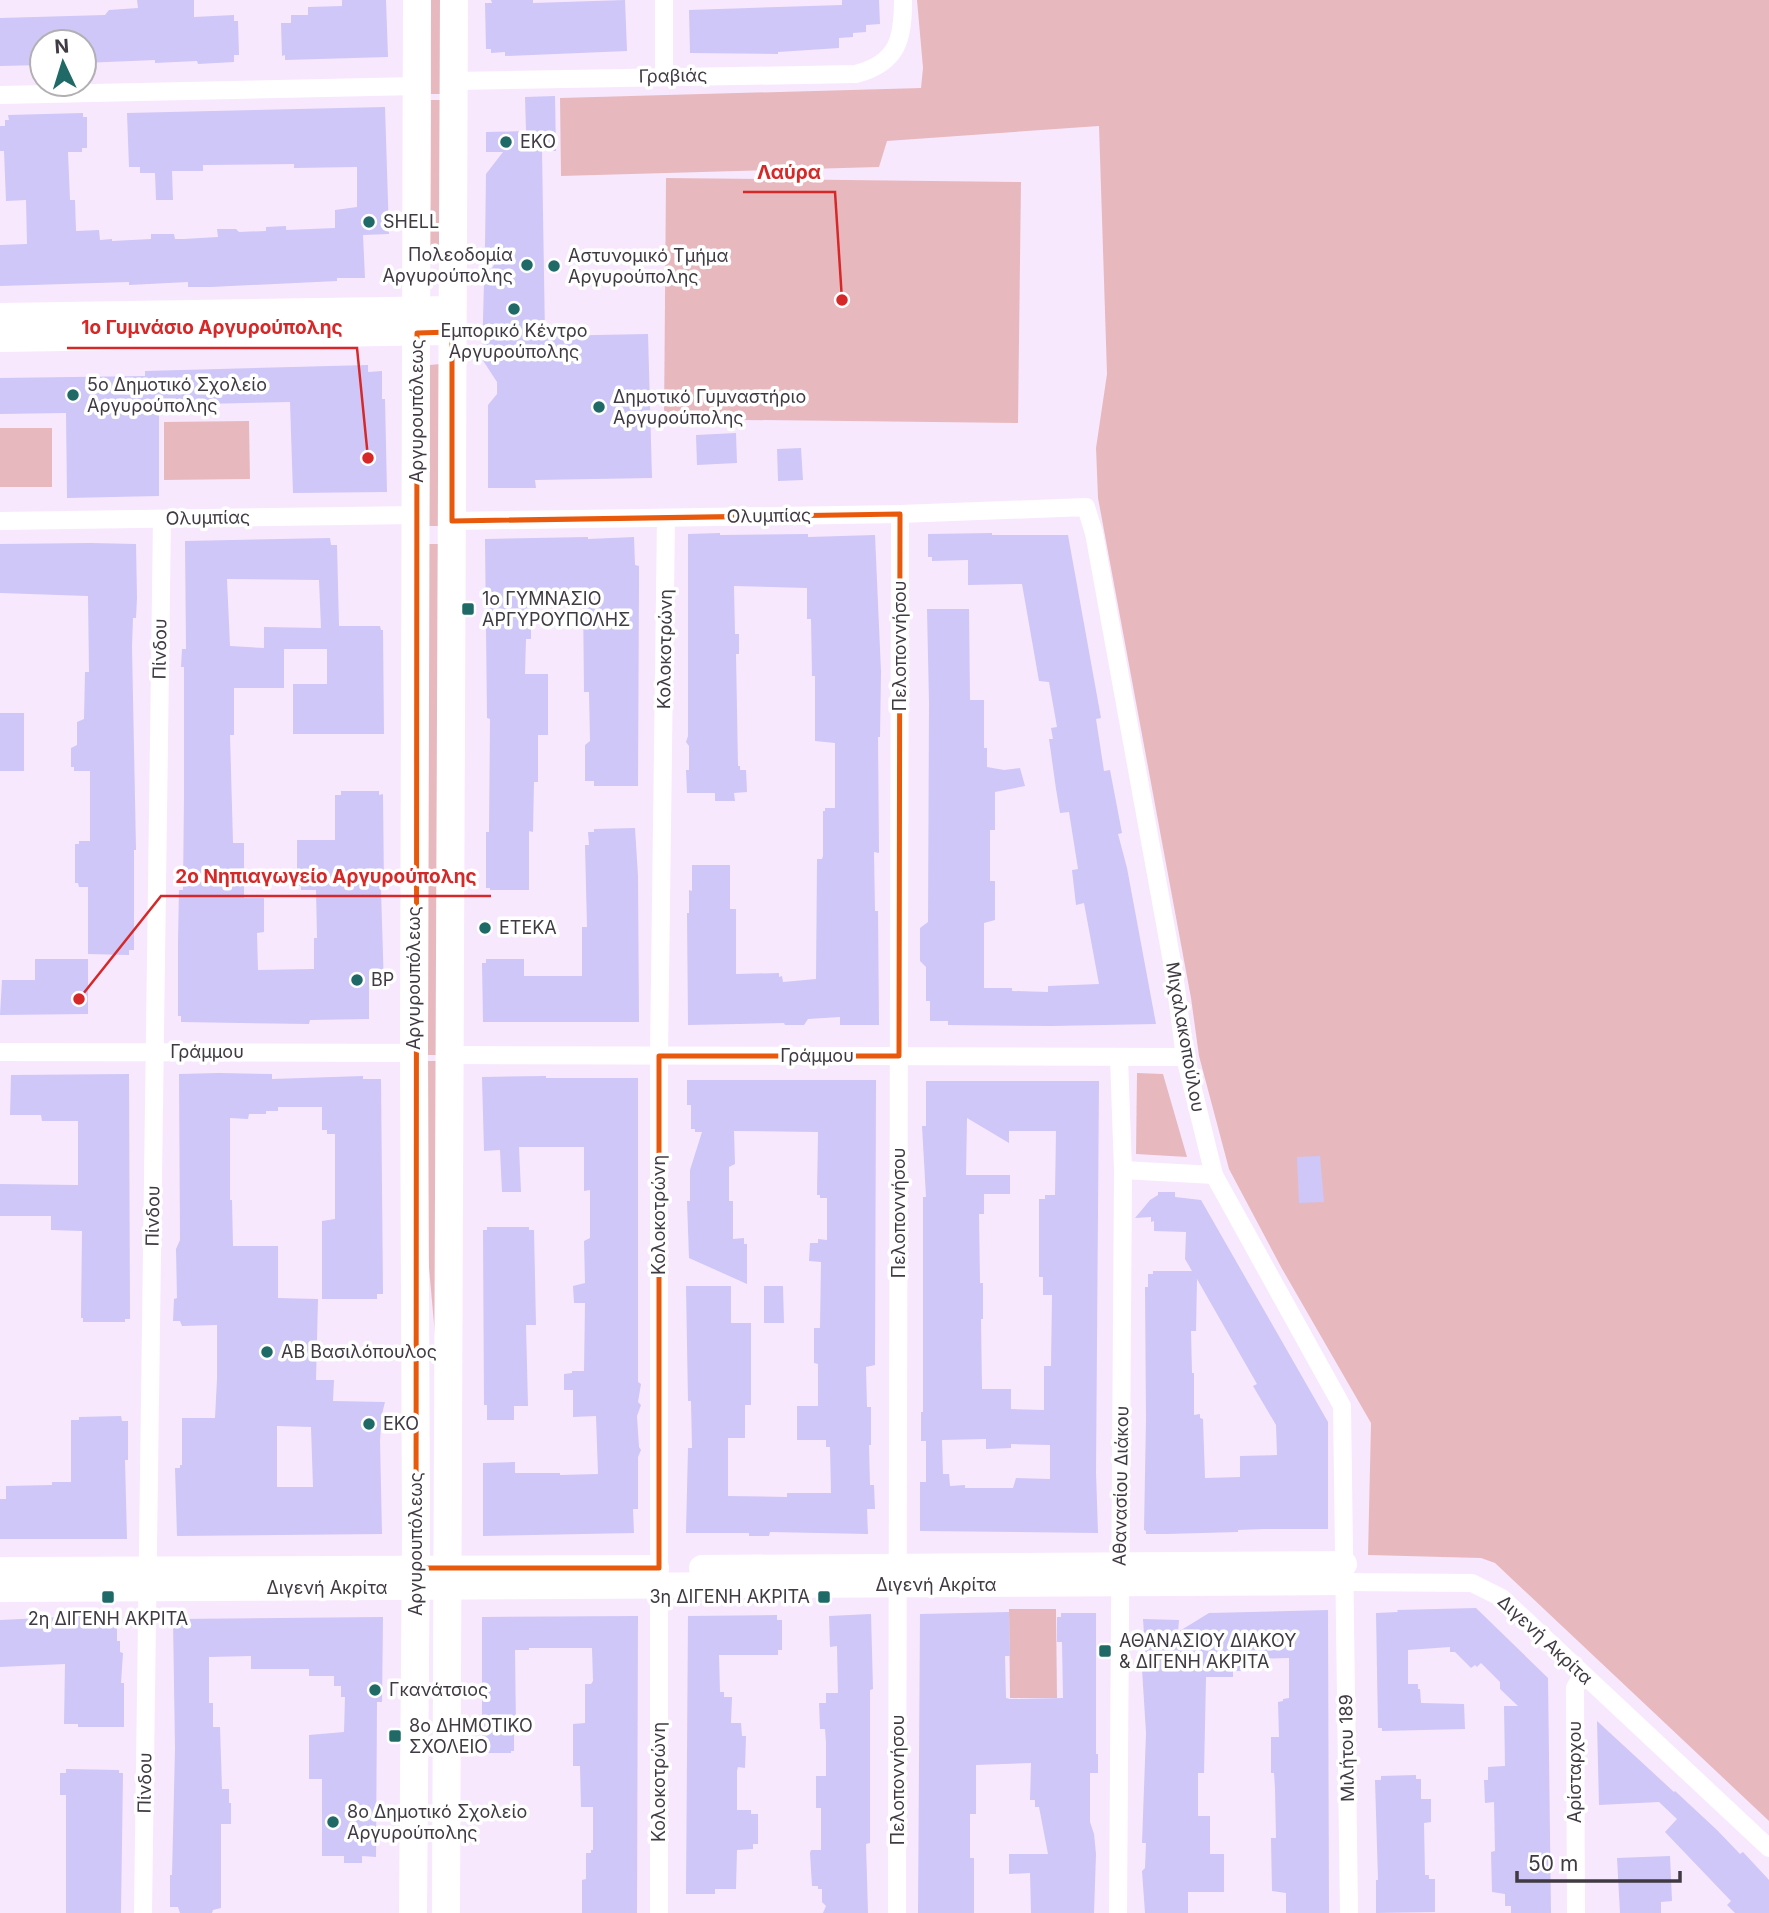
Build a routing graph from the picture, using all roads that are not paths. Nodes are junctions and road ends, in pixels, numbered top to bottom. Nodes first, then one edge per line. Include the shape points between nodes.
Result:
1 (417, 0) edge
2 (454, 0) edge
3 (664, 0) edge
4 (903, 0) edge
5 (664, 76) junction
6 (454, 80) junction
7 (417, 86) junction
8 (0, 95) edge
9 (0, 316) edge
10 (417, 321) junction
11 (452, 321) junction
12 (0, 339) edge
13 (1086, 507) joint
14 (900, 514) junction
15 (417, 515) junction
16 (666, 518) junction
17 (162, 519) junction
18 (0, 521) edge
19 (452, 521) junction
20 (0, 1052) edge
21 (155, 1052) junction
22 (414, 1053) junction
23 (450, 1055) junction
24 (659, 1056) junction
25 (899, 1056) junction
26 (1119, 1058) junction
27 (1185, 1058) junction
28 (1123, 1170) junction
29 (1214, 1175) junction
30 (0, 1570) edge
31 (1344, 1573) junction
32 (1120, 1574) junction
33 (898, 1575) junction
34 (659, 1577) junction
35 (415, 1578) junction
36 (447, 1578) junction
37 (148, 1579) junction
38 (0, 1589) edge
39 (1583, 1675) junction
40 (1769, 1848) edge
41 (143, 1913) edge
42 (413, 1913) edge
43 (446, 1913) edge
44 (659, 1913) edge
45 (897, 1913) edge
46 (1118, 1913) edge
47 (1349, 1913) edge
48 (1576, 1913) edge

1 - 7 main road, Αργυρουπόλεως
2 - 6 main road, Αργυρουπόλεως
3 - 5 street
4 - 5 street, Γραβιάς via 903,28 897,45 875,69 856,74
5 - 6 street, Γραβιάς
6 - 11 main road, Αργυρουπόλεως
7 - 8 street
7 - 10 main road, Αργυρουπόλεως
9 - 10 street
10 - 11 street
10 - 12 street
10 - 15 main road, Αργυρουπόλεως
11 - 19 main road, Αργυρουπόλεως
13 - 14 street, Ολυμπίας
13 - 27 street, Μιχαλακοπούλου via 1169,945
14 - 16 street, Ολυμπίας
14 - 25 street, Πελοποννήσου
15 - 17 street, Ολυμπίας
15 - 22 main road, Αργυρουπόλεως
16 - 19 street, Ολυμπίας
16 - 24 street, Κολοκοτρώνη
17 - 18 street, Ολυμπίας
17 - 21 street, Πίνδου
19 - 23 main road, Αργυρουπόλεως
20 - 21 street, Γράμμου
21 - 22 street, Γράμμου
21 - 37 street, Πίνδου
22 - 35 main road, Αργυρουπόλεως
23 - 24 street, Γράμμου
23 - 36 main road, Αργυρουπόλεως
24 - 25 street, Γράμμου
24 - 34 street, Κολοκοτρώνη
25 - 26 street, Γράμμου
25 - 33 street, Πελοποννήσου
26 - 27 street, Γράμμου
26 - 28 street, Αθανασίου Διάκου
27 - 29 street, Μιχαλακοπούλου
28 - 29 street
28 - 32 street, Αθανασίου Διάκου
29 - 31 street, Μιχαλακοπούλου via 1342,1406
30 - 37 street, Διγενή Ακρίτα
31 - 32 street, Διγενή Ακρίτα
31 - 39 street, Διγενή Ακρίτα via 1472,1583 1502,1598
31 - 47 street, Μιλήτου 189
32 - 33 street, Διγενή Ακρίτα
32 - 46 street, Αθανασίου Διάκου
33 - 34 street, Διγενή Ακρίτα
33 - 45 street, Πελοποννήσου
34 - 36 street, Διγενή Ακρίτα
34 - 44 street, Κολοκοτρώνη
35 - 36 street, Διγενή Ακρίτα
35 - 37 street, Διγενή Ακρίτα
35 - 42 main road, Αργυρουπόλεως
36 - 43 main road, Αργυρουπόλεως
37 - 38 street, Διγενή Ακρίτα
37 - 41 street, Πίνδου
39 - 40 street, Διγενή Ακρίτα
39 - 48 street, Αρίσταρχου via 1575,1688

